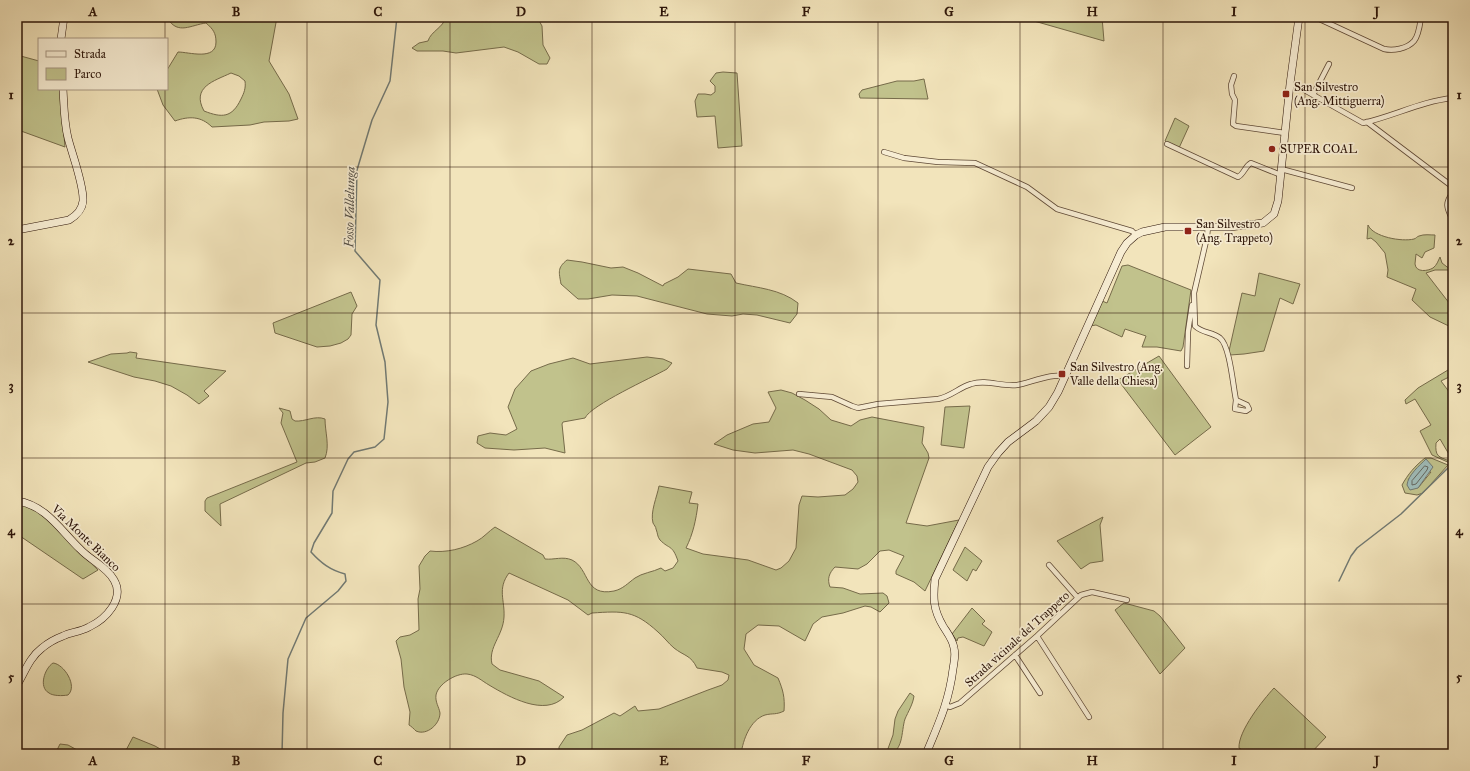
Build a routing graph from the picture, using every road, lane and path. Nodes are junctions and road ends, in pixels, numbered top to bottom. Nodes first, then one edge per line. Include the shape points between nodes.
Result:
1 (64, 17) edge
2 (1299, 17) edge
3 (1315, 17) edge
4 (1421, 17) edge
5 (61, 38) edge
6 (1329, 64) dead end
7 (1234, 76) dead end
8 (1290, 84) junction
9 (63, 90) edge
10 (1313, 95) junction
11 (1453, 98) edge
12 (1367, 122) junction
13 (1285, 133) junction
14 (1167, 144) dead end
15 (884, 152) dead end
16 (1281, 172) junction
17 (1453, 187) edge
18 (1352, 188) dead end
19 (1453, 192) edge
20 (1453, 221) edge
21 (1208, 227) junction
22 (17, 230) edge
23 (1136, 235) junction
24 (1194, 293) junction
25 (1187, 366) dead end
26 (1065, 377) junction
27 (799, 394) dead end
28 (1236, 400) dead end
29 (17, 501) edge
30 (1049, 565) dead end
31 (1078, 598) junction
32 (1127, 600) dead end
33 (1037, 636) junction
34 (1015, 655) junction
35 (19, 678) edge
36 (17, 686) edge
37 (1040, 693) dead end
38 (946, 706) junction
39 (1089, 717) dead end
40 (926, 754) edge

1 - 5 street
2 - 8 street
3 - 4 street via 1392,51 1414,41
6 - 10 street
7 - 13 street via 1231,85 1235,100 1233,124
8 - 10 street
8 - 13 street
9 - 22 street via 66,130 82,192 82,206 69,220
10 - 12 street via 1363,123
11 - 12 street via 1409,108
12 - 17 street
13 - 16 street
14 - 16 street via 1238,177 1251,163
15 - 23 street via 904,158 975,163 1027,187 1058,209 1132,231
16 - 18 street
16 - 21 street via 1277,208 1267,220 1253,224
19 - 20 street via 1447,203
21 - 23 street via 1166,227
21 - 24 street
23 - 26 street via 1121,252
24 - 25 street via 1188,332
24 - 28 street via 1195,326 1219,337 1224,343
26 - 27 street via 1046,378 1016,385 984,382 970,384 943,398 858,408 832,397
26 - 38 street via 1049,407 1008,442 988,468 935,579 934,608 952,639 955,657
29 - 35 street, Via Monte Bianco via 30,504 46,514 87,556 114,579 118,597 108,612 91,626 63,635 37,652
30 - 31 street
31 - 32 street, Strada vicinale del Trappeto via 1092,592
31 - 33 street, Strada vicinale del Trappeto
33 - 34 street, Strada vicinale del Trappeto
33 - 39 street
34 - 37 street
34 - 38 street, Strada vicinale del Trappeto via 960,703
35 - 36 street
38 - 40 street

